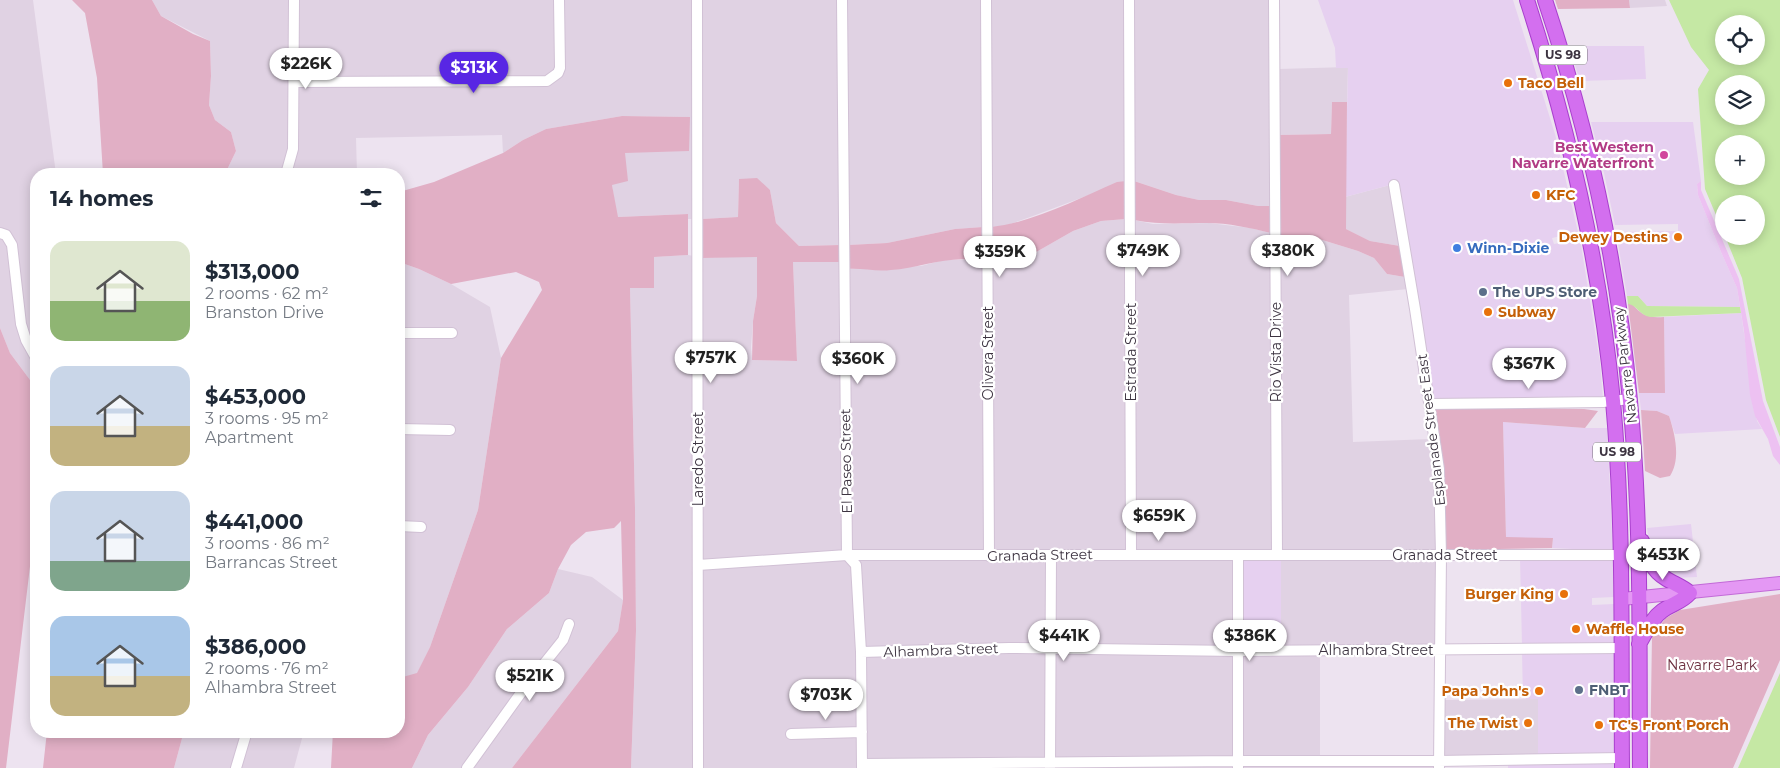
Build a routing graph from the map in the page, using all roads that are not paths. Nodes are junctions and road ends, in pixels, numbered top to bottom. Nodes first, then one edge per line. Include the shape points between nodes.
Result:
1 (294, 0) edge
2 (559, 0) edge
3 (697, 0) edge
4 (842, 0) edge
5 (986, 0) edge
6 (1129, 0) edge
7 (1274, 0) edge
8 (1527, 0) edge
9 (1545, 0) edge
10 (1549, 71) junction
11 (1570, 80) junction
12 (294, 82) junction
13 (1560, 106) junction
14 (1578, 111) junction
15 (288, 168) edge
16 (1394, 185) dead end
17 (0, 233) edge
18 (405, 333) edge
19 (452, 333) dead end
20 (30, 347) edge
21 (1630, 399) junction
22 (1613, 401) junction
23 (1430, 404) junction
24 (405, 429) edge
25 (450, 430) dead end
26 (405, 526) edge
27 (421, 526) dead end
28 (1638, 529) junction
29 (1131, 554) junction
30 (1277, 554) junction
31 (847, 555) junction
32 (1051, 555) junction
33 (1442, 555) junction
34 (1622, 555) junction
35 (989, 556) junction
36 (1238, 556) junction
37 (698, 565) junction
38 (1780, 583) edge
39 (1690, 593) junction
40 (1639, 597) junction
41 (1622, 599) junction
42 (569, 624) dead end
43 (1639, 645) junction
44 (1622, 648) junction
45 (1051, 649) junction
46 (1440, 650) junction
47 (1238, 651) junction
48 (861, 652) junction
49 (862, 732) junction
50 (791, 734) dead end
51 (245, 738) edge
52 (1622, 763) edge
53 (1238, 764) edge
54 (1050, 765) edge
55 (1439, 765) edge
56 (862, 766) edge
57 (236, 768) edge
58 (468, 768) edge
59 (698, 768) edge
60 (1640, 768) edge

1 - 12 street
2 - 12 street via 560,68 548,81
3 - 37 street, Laredo Street
4 - 31 street, El Paseo Street
5 - 35 street, Olivera Street
6 - 29 street, Estrada Street
7 - 30 street, Rio Vista Drive
8 - 10 highway, Navarre Parkway / US 98
9 - 11 highway, Navarre Parkway / US 98
10 - 11 highway via 1561,80
10 - 13 highway, Navarre Parkway / US 98
11 - 14 highway, Navarre Parkway / US 98
12 - 15 street via 293,148
13 - 14 highway
13 - 22 highway, Navarre Parkway / US 98 via 1589,233
14 - 21 highway, Navarre Parkway / US 98 via 1605,229
16 - 23 street, Esplanade Street East
17 - 20 street via 12,245 20,324
18 - 19 street
21 - 22 street
21 - 28 highway, Navarre Parkway / US 98
22 - 23 street
22 - 34 highway, Navarre Parkway / US 98
23 - 33 street, Esplanade Street East via 1439,469
24 - 25 street
26 - 27 street
28 - 39 highway via 1653,567
28 - 40 highway, Navarre Parkway / US 98
29 - 32 street, Granada Street
29 - 36 street, Granada Street
30 - 33 street, Granada Street
30 - 36 street, Granada Street
31 - 35 street, Granada Street
31 - 37 street, Granada Street
31 - 48 street, El Paseo Street via 856,565
32 - 35 street, Granada Street
32 - 45 street
33 - 34 street, Granada Street
33 - 46 street, Esplanade Street East
34 - 41 highway, Navarre Parkway / US 98
36 - 47 street
37 - 59 street, Laredo Street
38 - 39 main road
39 - 40 main road
39 - 43 highway via 1656,616
40 - 41 main road
40 - 43 highway, Navarre Parkway / US 98
41 - 44 highway, Navarre Parkway / US 98
42 - 58 street via 563,640
43 - 60 highway, Navarre Parkway / US 98
44 - 46 street, Alhambra Street
44 - 52 highway, Navarre Parkway / US 98
45 - 47 street, Alhambra Street
45 - 48 street, Alhambra Street
45 - 54 street
46 - 47 street, Alhambra Street
46 - 55 street, Esplanade Street East
47 - 53 street
48 - 49 street, El Paseo Street
49 - 50 street
49 - 56 street, El Paseo Street
51 - 57 street
52 - 55 street
53 - 54 street
53 - 55 street
54 - 56 street

